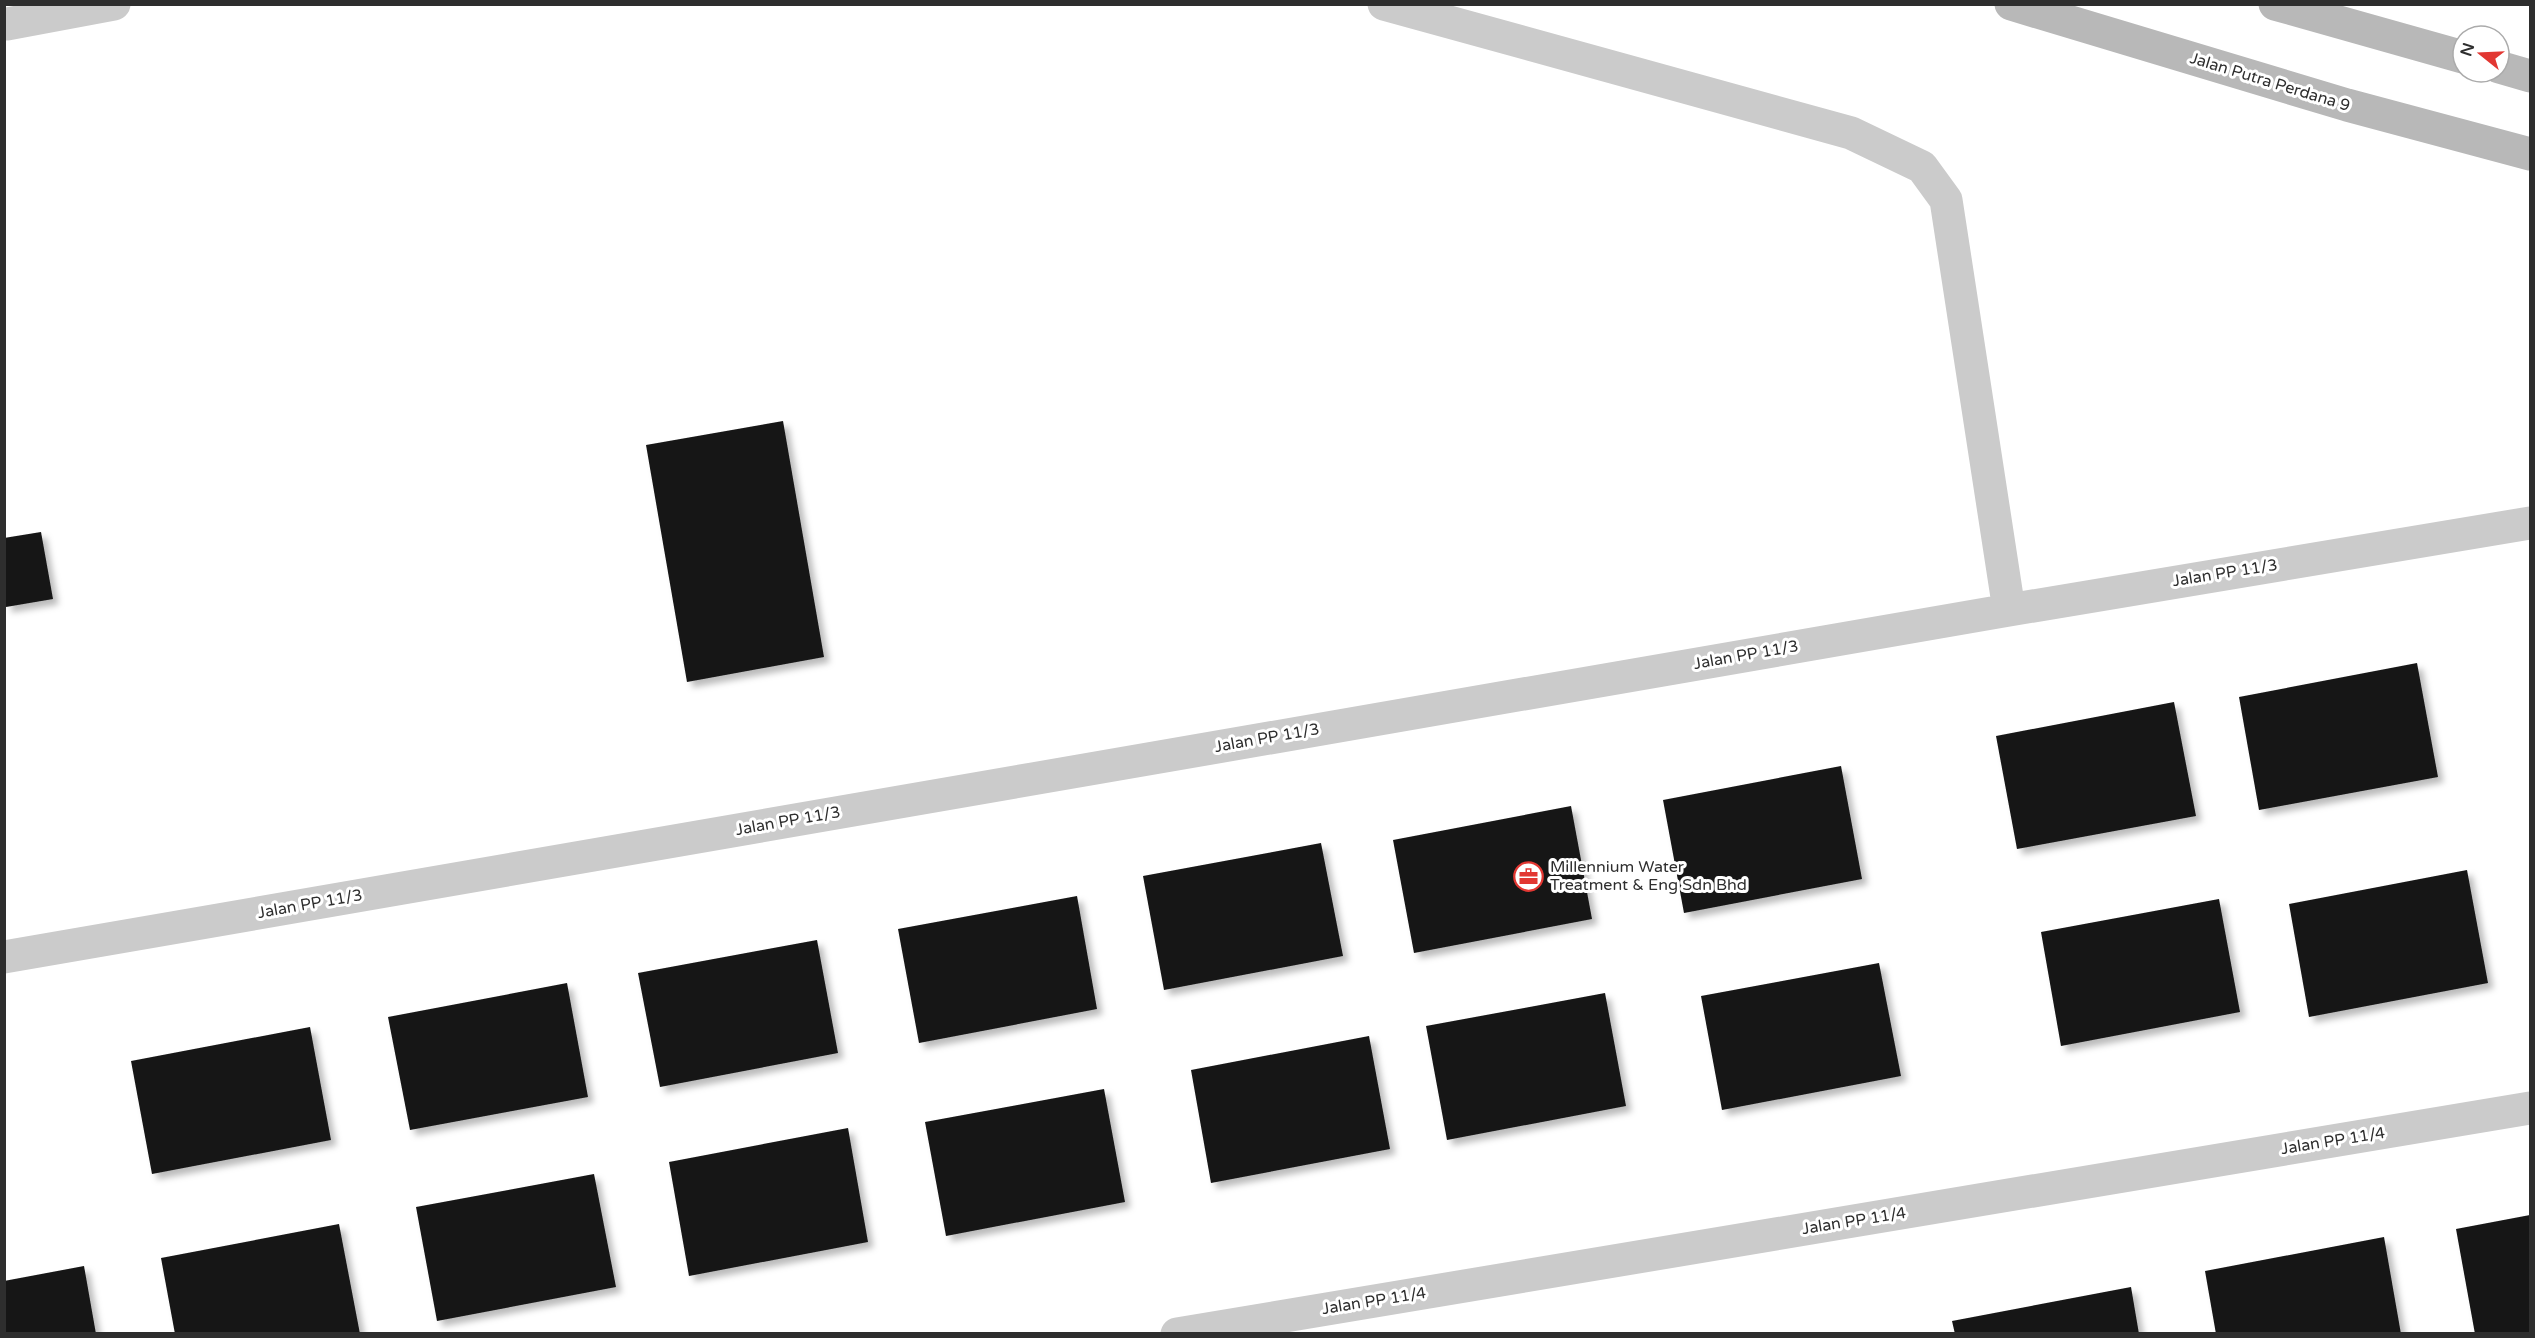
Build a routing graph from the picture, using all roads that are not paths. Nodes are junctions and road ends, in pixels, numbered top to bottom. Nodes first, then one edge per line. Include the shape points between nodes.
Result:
1 (114, 4) edge
2 (1384, 4) edge
3 (2011, 4) edge
4 (2275, 4) edge
5 (7, 23) edge
6 (2451, 54) edge
7 (2511, 70) edge
8 (2530, 76) edge
9 (2530, 154) edge
10 (2530, 523) edge
11 (2009, 610) junction
12 (4, 957) edge
13 (2530, 1108) edge
14 (1177, 1334) edge

1 - 5 street
2 - 11 street via 1851,133 1922,167 1946,200
3 - 9 street, Jalan Putra Perdana 9 via 2347,105
4 - 6 street
7 - 8 street
10 - 11 street, Jalan PP 11/3
11 - 12 street, Jalan PP 11/3
13 - 14 street, Jalan PP 11/4

